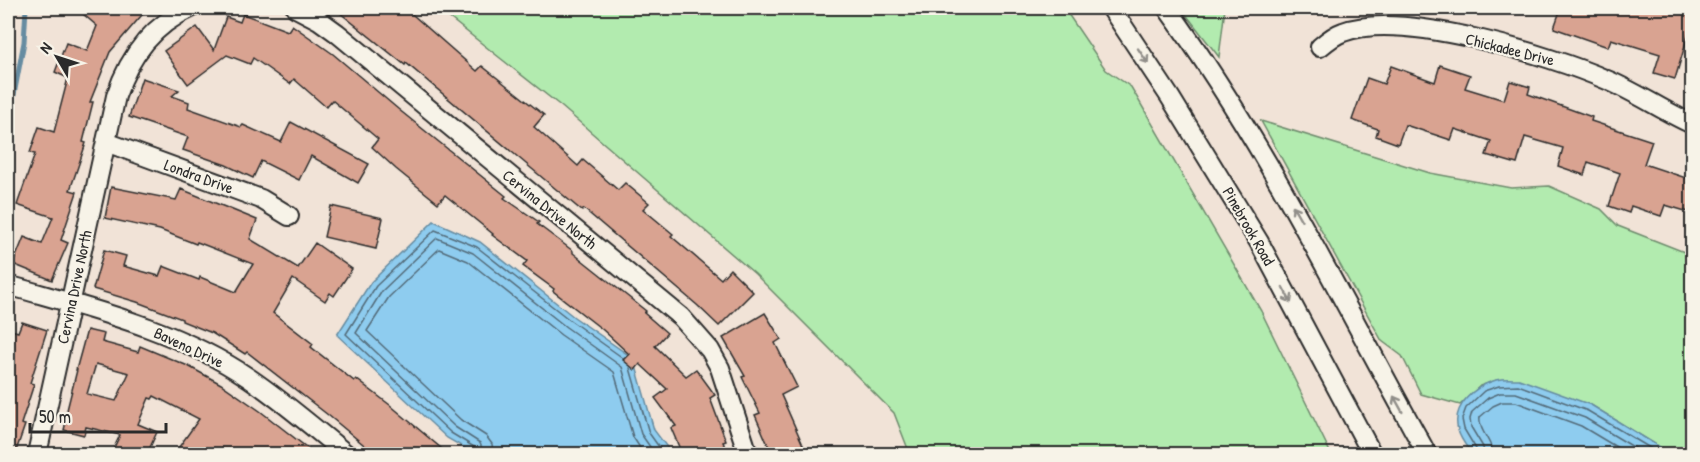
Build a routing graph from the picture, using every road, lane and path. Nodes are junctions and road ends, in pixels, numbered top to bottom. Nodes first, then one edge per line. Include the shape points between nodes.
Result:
1 (191, 8) edge
2 (296, 8) edge
3 (1110, 8) edge
4 (1167, 8) edge
5 (1320, 47) dead end
6 (1692, 124) edge
7 (106, 142) junction
8 (289, 216) dead end
9 (8, 285) edge
10 (70, 303) junction
11 (39, 454) edge
12 (346, 454) edge
13 (748, 454) edge
14 (1372, 454) edge
15 (1427, 454) edge

1 - 7 street, Cervina Drive North via 160,25 132,58 116,96
2 - 13 street, Cervina Drive North via 337,33 681,317 720,368
3 -> 14 street, Pinebrook Road via 1260,242
15 -> 4 street via 1304,224
5 - 6 street, Chickadee Drive via 1341,32 1365,27 1423,30 1488,41 1591,73
7 - 8 street, Londra Drive via 261,199
7 - 10 street, Cervina Drive North
9 - 10 street, Baveno Drive
10 - 11 street, Cervina Drive North
10 - 12 street, Baveno Drive via 170,336 209,354 249,377

